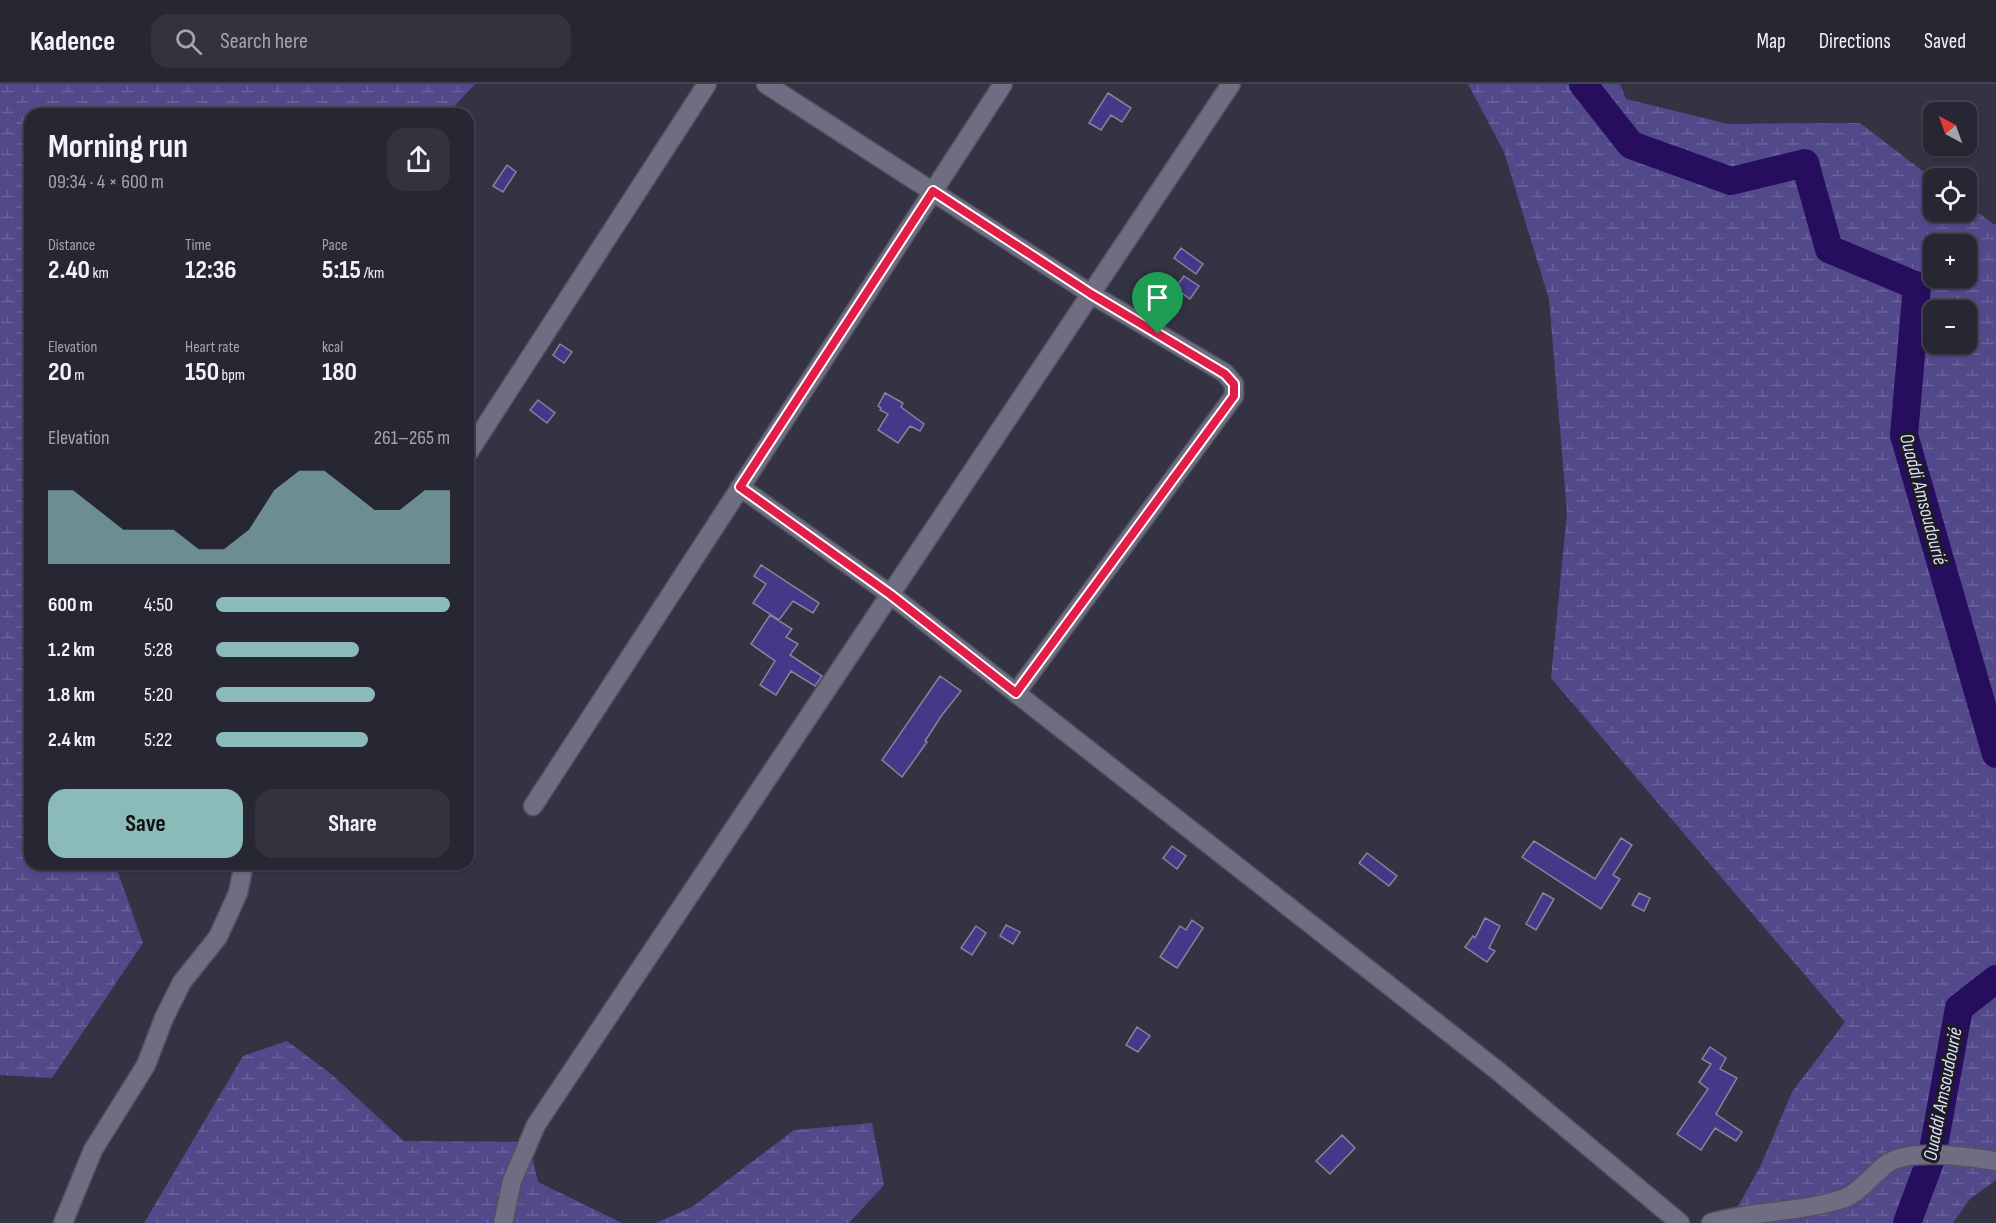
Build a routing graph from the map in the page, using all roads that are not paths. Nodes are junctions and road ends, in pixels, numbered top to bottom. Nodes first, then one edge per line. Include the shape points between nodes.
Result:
1 (707, 84) edge
2 (766, 84) edge
3 (1003, 84) edge
4 (1231, 84) edge
5 (933, 191) junction
6 (1091, 294) junction
7 (474, 444) edge
8 (740, 487) junction
9 (891, 595) junction
10 (1016, 693) junction
11 (533, 806) dead end
12 (242, 870) edge
13 (1996, 1161) edge
14 (63, 1223) edge
15 (503, 1223) edge
16 (1680, 1223) edge
17 (1711, 1223) edge

1 - 7 street
2 - 5 street
3 - 5 street
4 - 6 street
5 - 6 street
5 - 8 street
6 - 9 street
6 - 10 street via 1225,374 1234,384 1234,396
8 - 9 street
8 - 11 street
9 - 10 street
9 - 15 street via 536,1125 512,1181
10 - 16 street via 1498,1071
12 - 14 street via 238,893 219,937 182,982 146,1065 93,1150
13 - 17 street via 1915,1155 1890,1162 1848,1197 1803,1209

